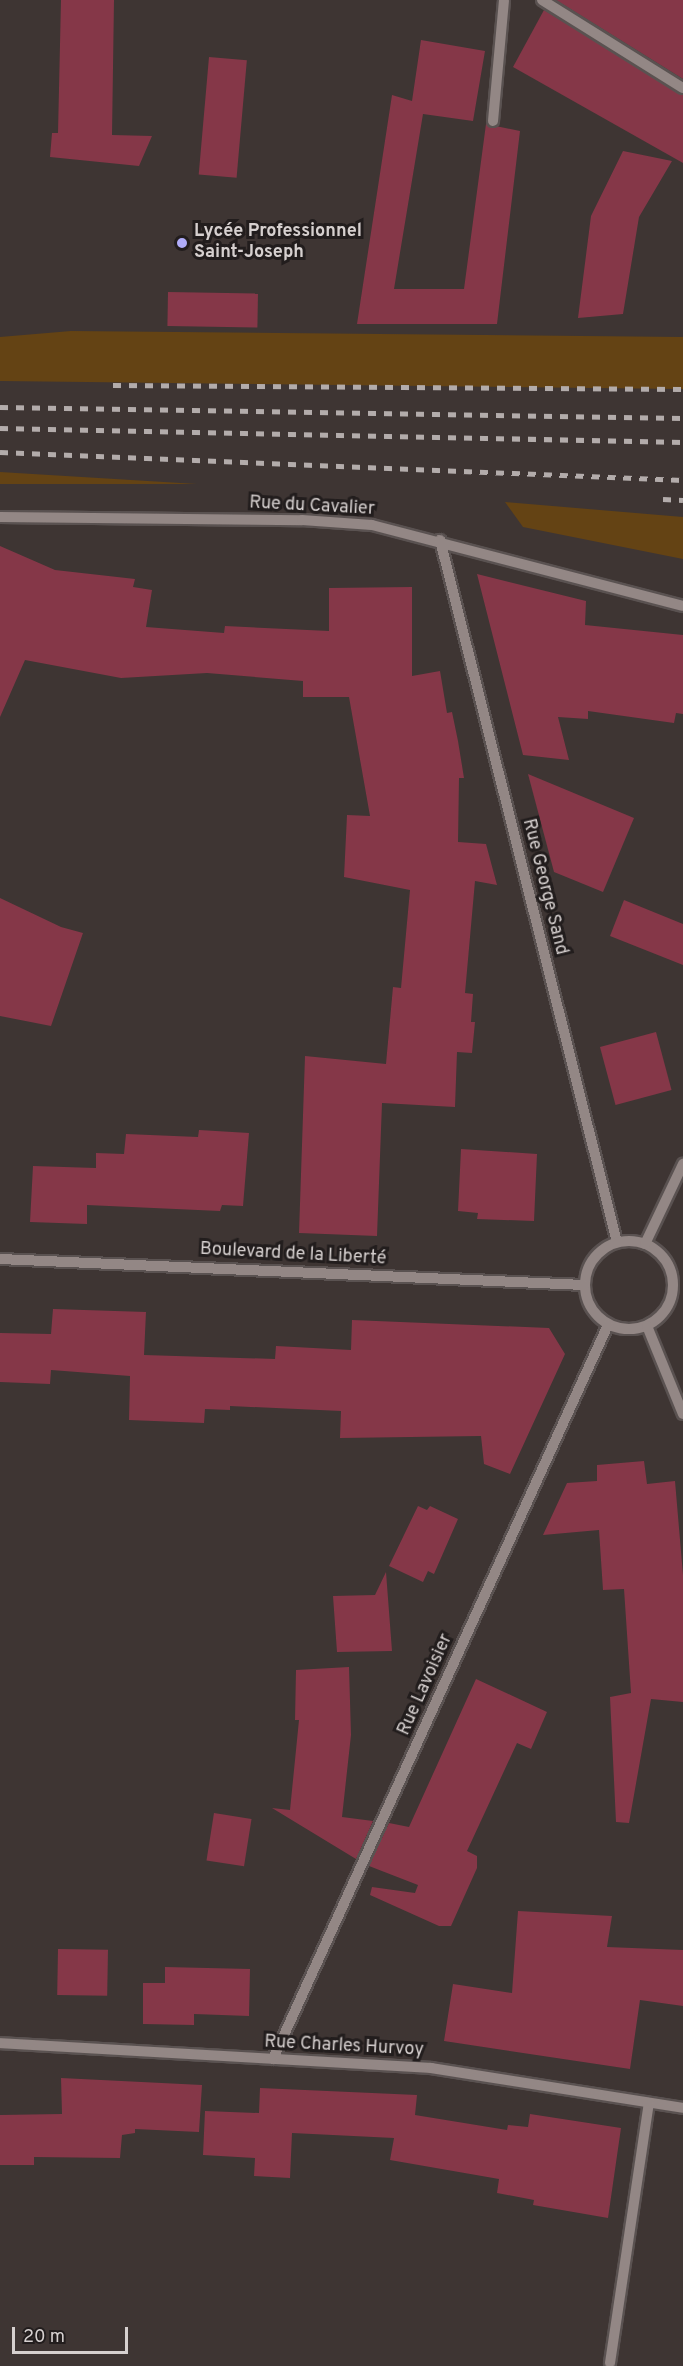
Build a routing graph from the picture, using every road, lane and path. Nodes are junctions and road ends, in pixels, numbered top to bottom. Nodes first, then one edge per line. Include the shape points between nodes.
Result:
1 (504, 0) edge
2 (542, 0) edge
3 (683, 88) edge
4 (493, 121) dead end
5 (0, 516) edge
6 (440, 540) junction
7 (683, 606) edge
8 (683, 1164) edge
9 (617, 1242) junction
10 (645, 1244) junction
11 (0, 1258) edge
12 (678, 1283) edge
13 (584, 1285) junction
14 (608, 1325) junction
15 (647, 1326) junction
16 (683, 1414) edge
17 (0, 2043) edge
18 (273, 2059) junction
19 (649, 2103) junction
20 (683, 2108) edge
21 (610, 2363) dead end

1 - 4 street
2 - 3 street
5 - 6 street, Rue du Cavalier via 341,522
6 - 7 street, Rue du Cavalier
6 - 9 street, Rue George Sand
8 - 10 street
9 - 10 street
9 - 13 street via 593,1258
10 - 12 street via 665,1259
11 - 13 street, Boulevard de la Liberté
12 - 15 street via 667,1309
13 - 14 street via 591,1308
14 - 15 street via 620,1329
14 - 18 street, Rue Lavoisier
15 - 16 street
17 - 18 street, Rue Charles Hurvoy
18 - 19 street, Rue Charles Hurvoy via 431,2068
19 - 20 street, Rue Charles Hurvoy
19 - 21 street

